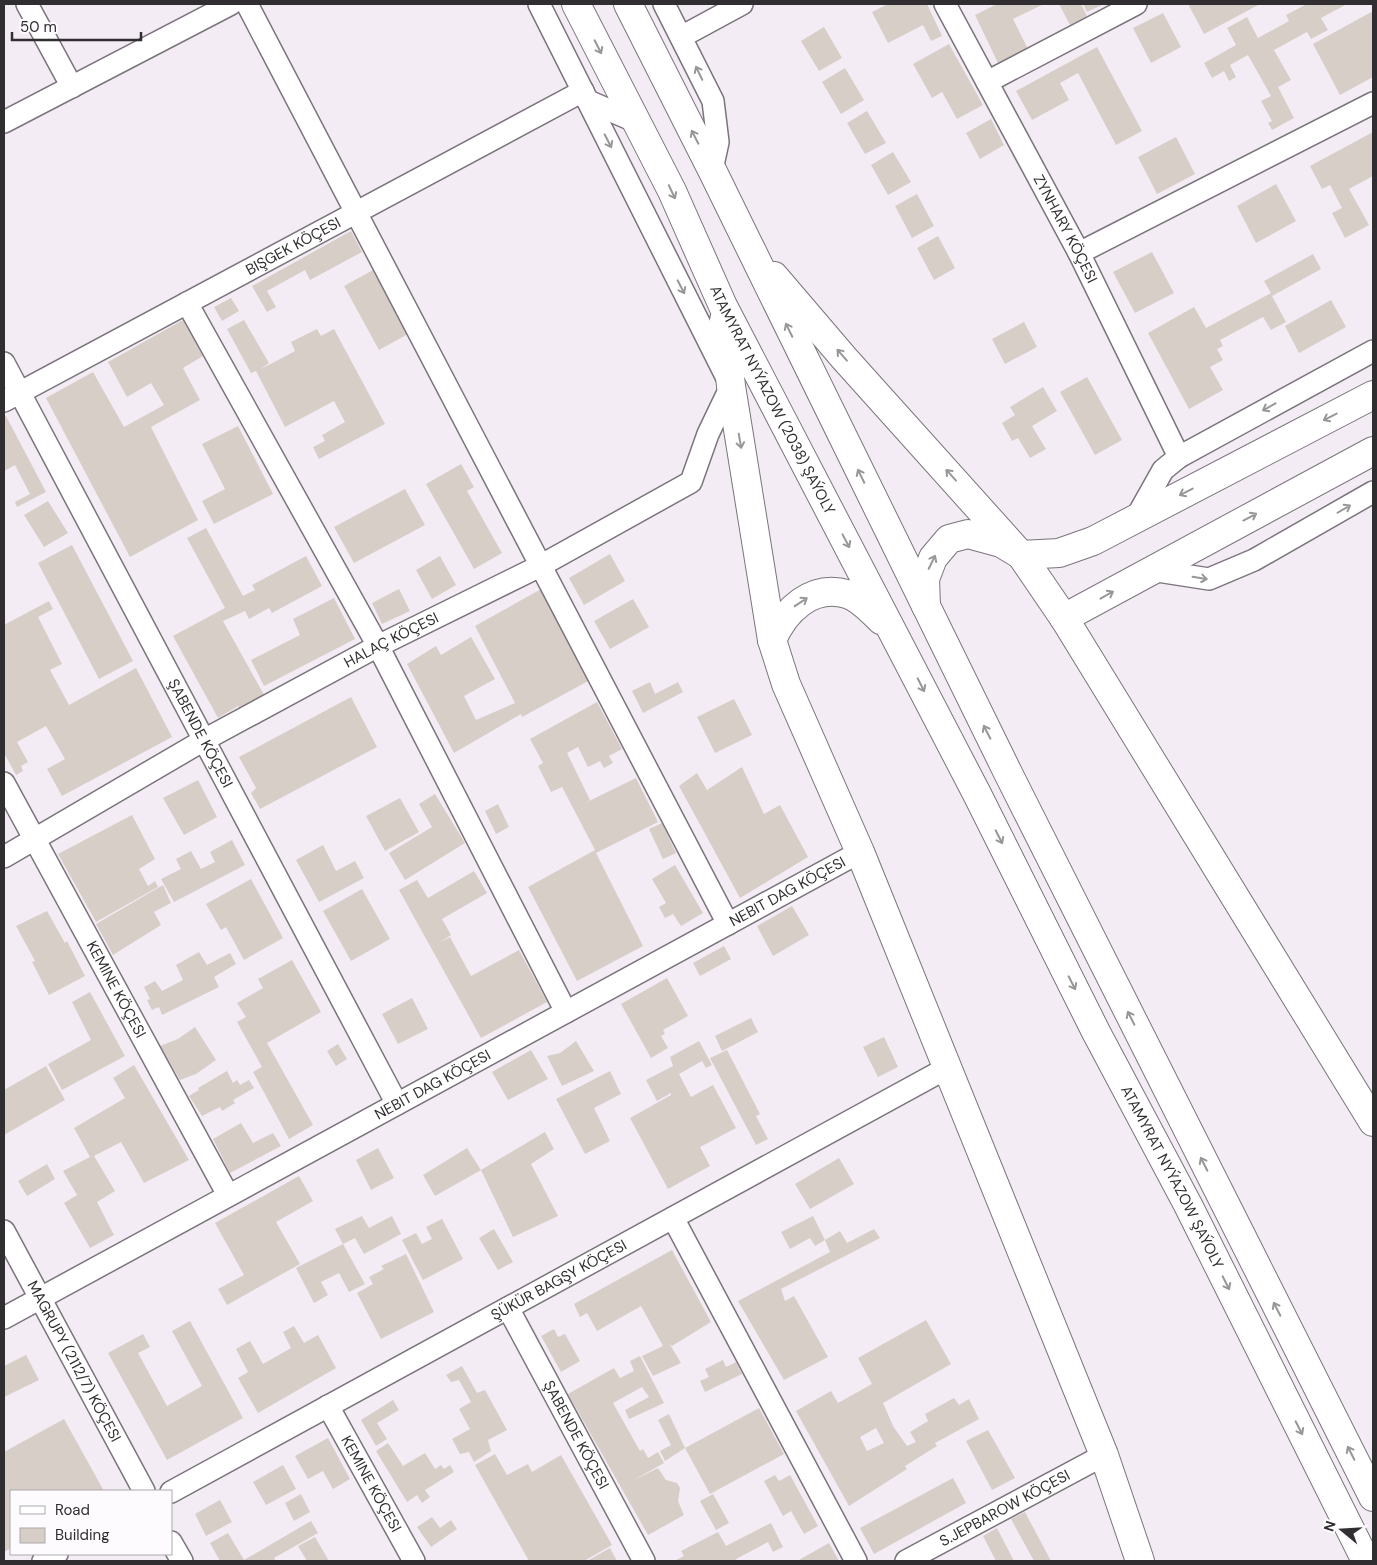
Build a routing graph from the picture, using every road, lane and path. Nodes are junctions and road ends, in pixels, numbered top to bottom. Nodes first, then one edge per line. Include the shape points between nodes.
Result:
1 (27, 4) edge
2 (231, 4) edge
3 (247, 4) edge
4 (539, 4) edge
5 (576, 4) edge
6 (628, 4) edge
7 (664, 4) edge
8 (742, 4) edge
9 (945, 4) edge
10 (1136, 4) edge
11 (681, 37) junction
12 (987, 82) junction
13 (72, 86) junction
14 (585, 96) junction
15 (1373, 103) edge
16 (4, 122) edge
17 (637, 122) junction
18 (712, 170) junction
19 (357, 212) junction
20 (747, 244) junction
21 (1079, 253) junction
22 (187, 303) junction
23 (723, 306) junction
24 (1373, 351) edge
25 (4, 363) edge
26 (731, 386) junction
27 (1373, 395) edge
28 (12, 397) edge
29 (1373, 451) edge
30 (1179, 457) junction
31 (1373, 492) edge
32 (1136, 518) junction
33 (1022, 555) junction
34 (540, 566) junction
35 (1151, 570) junction
36 (926, 609) junction
37 (1064, 618) junction
38 (893, 631) junction
39 (772, 640) junction
40 (378, 646) junction
41 (204, 740) junction
42 (4, 783) edge
43 (977, 794) joint
44 (35, 838) junction
45 (860, 852) junction
46 (4, 856) edge
47 (728, 924) junction
48 (566, 1012) junction
49 (947, 1068) junction
50 (397, 1104) junction
51 (1373, 1122) edge
52 (228, 1196) junction
53 (673, 1218) junction
54 (4, 1231) edge
55 (40, 1298) junction
56 (508, 1308) junction
57 (4, 1318) edge
58 (328, 1406) junction
59 (1104, 1455) junction
60 (143, 1490) edge
61 (172, 1491) edge
62 (1373, 1497) edge
63 (172, 1544) edge
64 (1362, 1554) edge
65 (55, 1555) edge
66 (43, 1561) edge
67 (182, 1561) edge
68 (414, 1561) edge
69 (644, 1561) edge
70 (856, 1561) edge
71 (906, 1561) edge
72 (1140, 1561) edge

1 - 13 street
2 - 13 street
3 - 19 street
4 - 14 street
5 -> 17 main road, ATAMYRAT NYÝAZOW (2038) ŞAÝOLY
18 -> 6 main road
7 - 11 street
8 - 11 street
9 - 12 street, ZYNHARY KÖÇESI
10 - 12 street
18 -> 11 street via 718,142 713,101
12 - 21 street, ZYNHARY KÖÇESI
13 - 16 street
14 - 17 street
14 - 19 street, BIŞGEK KÖÇESI
14 -> 26 street
15 - 21 street
17 -> 23 main road, ATAMYRAT NYÝAZOW (2038) ŞAÝOLY
18 - 20 main road
19 - 22 street, BIŞGEK KÖÇESI
19 - 34 street
33 -> 20 main road via 844,358
36 -> 20 main road
21 - 30 street, ZYNHARY KÖÇESI
22 - 28 street, BIŞGEK KÖÇESI
22 - 40 street
23 - 26 main road
23 -> 38 main road, ATAMYRAT NYÝAZOW (2038) ŞAÝOLY
24 -> 30 street
25 - 28 street, ŞABENDE KÖÇESI
26 - 34 street, HALAÇ KÖÇESI via 708,434 692,482
26 -> 39 main road
27 -> 32 main road
28 - 41 street, ŞABENDE KÖÇESI
35 -> 29 main road
30 - 32 street via 1163,470
35 -> 31 street via 1209,579 1254,560
32 - 33 main road via 1093,541 1059,553
36 -> 33 main road via 925,579 933,558 949,540 968,534 1001,543
33 - 37 main road
34 - 40 street, HALAÇ KÖÇESI
34 - 47 street
37 -> 35 main road
62 -> 36 main road
37 - 51 main road
39 -> 38 main road via 780,623 796,604 816,594 833,592 860,600
38 -> 43 main road, ATAMYRAT NYÝAZOW (2038) ŞAÝOLY
39 - 45 main road via 786,684
40 - 41 street, HALAÇ KÖÇESI
40 - 48 street
41 - 44 street, HALAÇ KÖÇESI
41 - 50 street, ŞABENDE KÖÇESI
42 - 44 street, KEMINE KÖÇESI
43 -> 64 main road, ATAMYRAT NYÝAZOW ŞAÝOLY
44 - 46 street, HALAÇ KÖÇESI
44 - 52 street, KEMINE KÖÇESI
45 - 47 street, NEBIT DAG KÖÇESI
45 - 49 main road
47 - 48 street, NEBIT DAG KÖÇESI
48 - 50 street, NEBIT DAG KÖÇESI
49 - 53 street, ŞÜKÜR BAGŞY KÖÇESI
49 - 59 main road
50 - 52 street, NEBIT DAG KÖÇESI
52 - 55 street, NEBIT DAG KÖÇESI
53 - 56 street, ŞÜKÜR BAGŞY KÖÇESI
53 - 70 street
54 - 55 street, MAGRUPY (2112/7) KÖÇESI
55 - 57 street, NEBIT DAG KÖÇESI
55 - 60 street, MAGRUPY (2112/7) KÖÇESI
56 - 58 street, ŞÜKÜR BAGŞY KÖÇESI
56 - 69 street, ŞABENDE KÖÇESI
58 - 61 street, ŞÜKÜR BAGŞY KÖÇESI
58 - 68 street, KEMINE KÖÇESI
59 - 71 street, S.JEPBAROW KÖÇESI
59 - 72 main road
63 - 67 street
65 - 66 street

